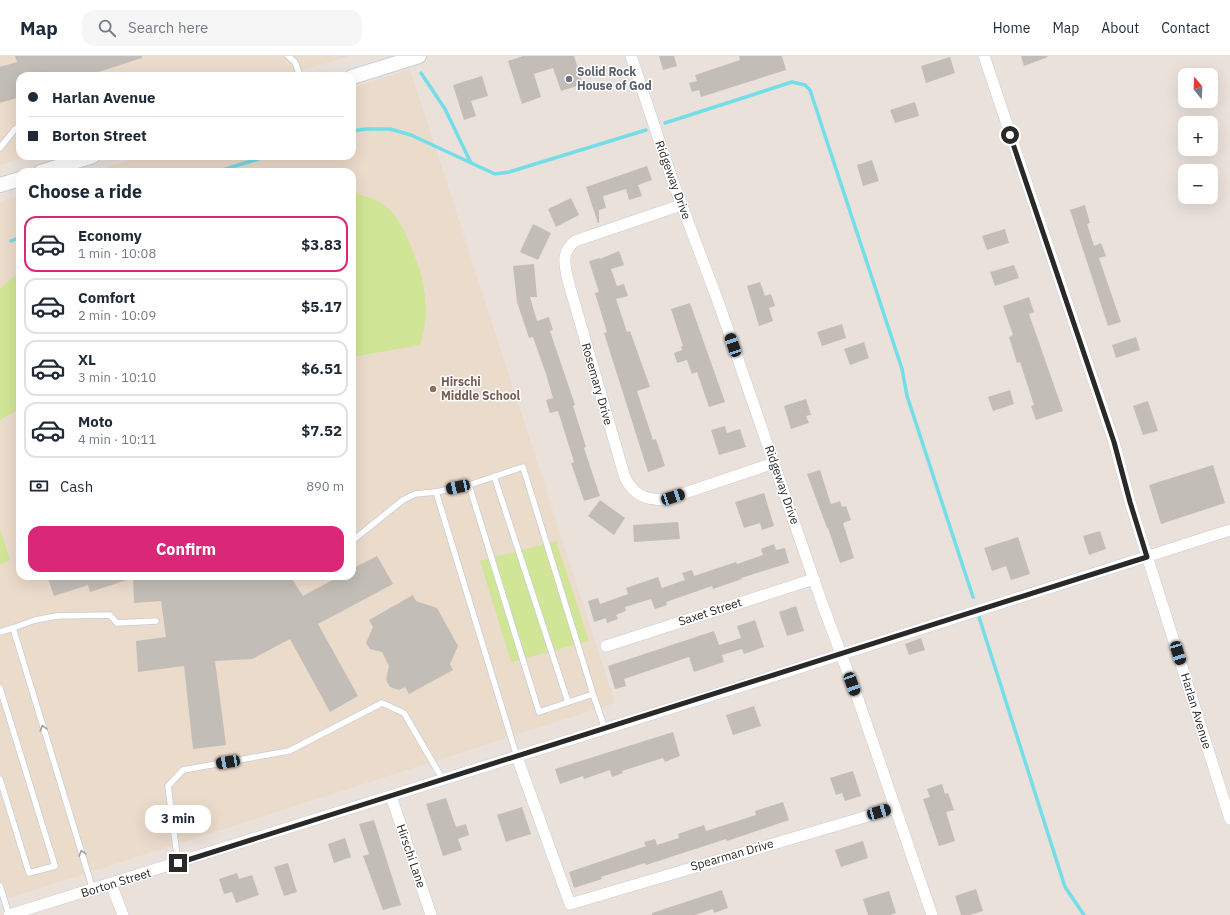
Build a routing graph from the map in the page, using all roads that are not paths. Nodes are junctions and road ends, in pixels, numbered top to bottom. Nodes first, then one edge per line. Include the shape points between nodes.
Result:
1 (288, 56) edge
2 (419, 56) edge
3 (630, 56) edge
4 (984, 56) edge
5 (298, 72) edge
6 (356, 75) edge
7 (16, 128) edge
8 (0, 148) edge
9 (80, 160) edge
10 (54, 168) edge
11 (16, 179) edge
12 (0, 183) edge
13 (681, 205) junction
14 (774, 463) junction
15 (494, 476) junction
16 (469, 485) junction
17 (436, 492) junction
18 (1230, 530) edge
19 (356, 538) edge
20 (1147, 557) junction
21 (814, 579) junction
22 (156, 620) dead end
23 (13, 628) junction
24 (0, 632) edge
25 (606, 646) dead end
26 (841, 654) junction
27 (0, 688) edge
28 (593, 694) junction
29 (568, 702) junction
30 (605, 729) junction
31 (517, 757) junction
32 (0, 779) edge
33 (443, 780) junction
34 (391, 796) junction
35 (895, 808) junction
36 (1230, 819) edge
37 (178, 863) junction
38 (111, 884) junction
39 (0, 886) edge
40 (93, 890) junction
41 (9, 915) edge
42 (123, 915) edge
43 (431, 915) edge
44 (932, 915) edge

1 - 5 lane
2 - 6 street
3 - 13 street, Ridgeway Drive
4 - 20 street, Harlan Avenue via 1114,442
7 - 8 lane
9 - 10 street
11 - 12 street
13 - 14 street, Ridgeway Drive via 719,304
13 - 14 street, Rosemary Drive via 576,241 569,246 565,257 569,284 625,478 631,488 641,496 664,500
14 - 21 street, Ridgeway Drive
15 - 16 lane
15 - 28 lane via 523,467
15 - 29 lane
16 - 17 lane
16 - 29 lane via 539,712
17 - 19 lane via 416,494 403,500
17 - 31 lane
18 - 20 street, Borton Street
20 - 26 street, Borton Street
20 - 36 street, Harlan Avenue
21 - 25 street, Saxet Street
21 - 26 street, Ridgeway Drive
22 - 23 lane via 117,623 110,615 57,616
23 - 24 lane
40 -> 23 lane
26 - 30 street, Borton Street
26 - 35 street, Ridgeway Drive
27 - 32 lane via 55,866 29,873
28 - 29 lane
28 - 30 lane
30 - 31 street, Borton Street
31 - 33 street, Borton Street
31 - 35 street, Spearman Drive via 570,904
33 - 34 street, Borton Street
33 - 37 lane via 404,712 382,703 289,751 183,770 168,786
34 - 37 street, Borton Street
34 - 43 street, Hirschi Lane
35 - 44 street, Ridgeway Drive
37 - 38 street, Borton Street
38 - 40 street, Borton Street
38 - 42 street
39 - 41 lane
40 - 41 street, Borton Street

